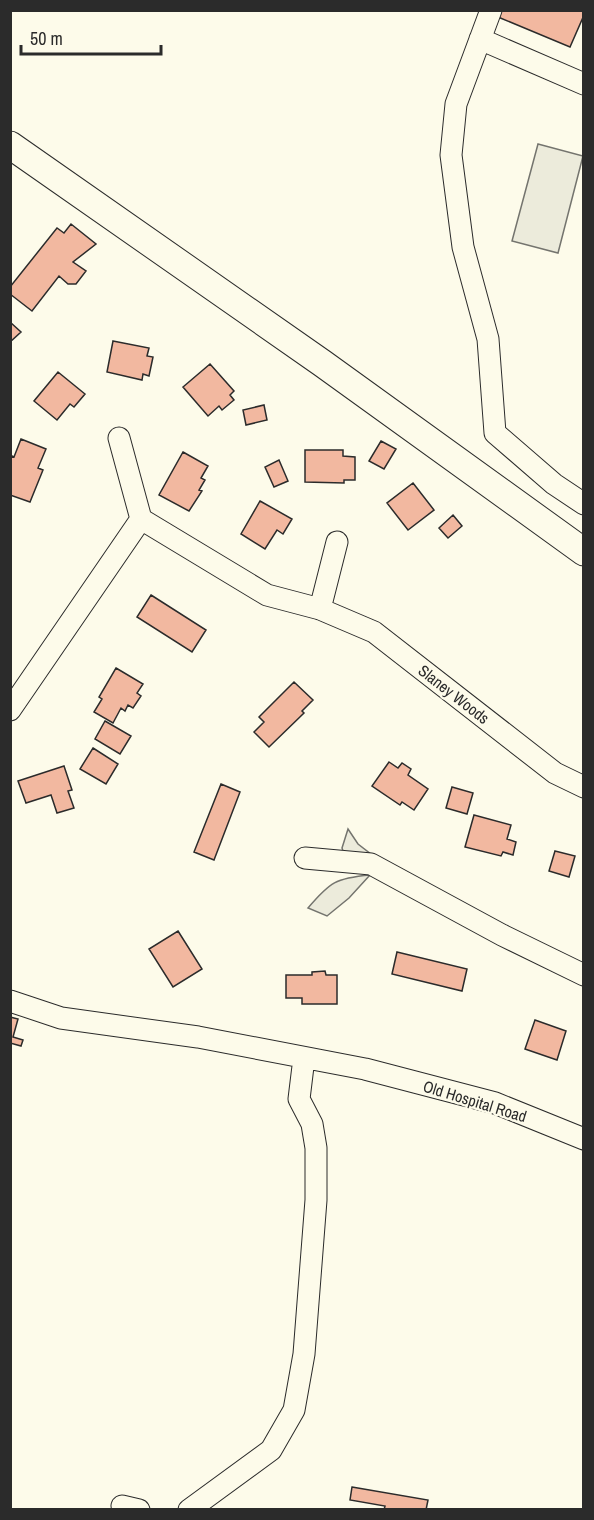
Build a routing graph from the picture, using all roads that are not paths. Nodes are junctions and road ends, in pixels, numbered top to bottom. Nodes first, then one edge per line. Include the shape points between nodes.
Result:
1 (491, 10) edge
2 (480, 39) junction
3 (584, 84) edge
4 (10, 145) edge
5 (119, 438) dead end
6 (584, 504) edge
7 (141, 519) junction
8 (337, 542) dead end
9 (584, 552) edge
10 (320, 609) junction
11 (10, 710) edge
12 (584, 787) edge
13 (305, 858) dead end
14 (584, 975) edge
15 (10, 1001) edge
16 (304, 1058) junction
17 (584, 1139) edge
18 (189, 1509) edge

1 - 2 street
2 - 3 street
2 - 6 street via 456,104 451,155 463,247 488,339 495,433 554,484
4 - 9 main road
5 - 7 street
7 - 10 street, Slaney Woods via 267,595
7 - 11 street
8 - 10 street
10 - 12 street, Slaney Woods via 374,632 555,773
13 - 14 street via 371,864
15 - 16 street, Old Hospital Road via 61,1018 198,1037
16 - 17 street, Old Hospital Road via 365,1069 495,1103
16 - 18 street via 299,1100 312,1124 316,1200 304,1354 294,1410 271,1450

